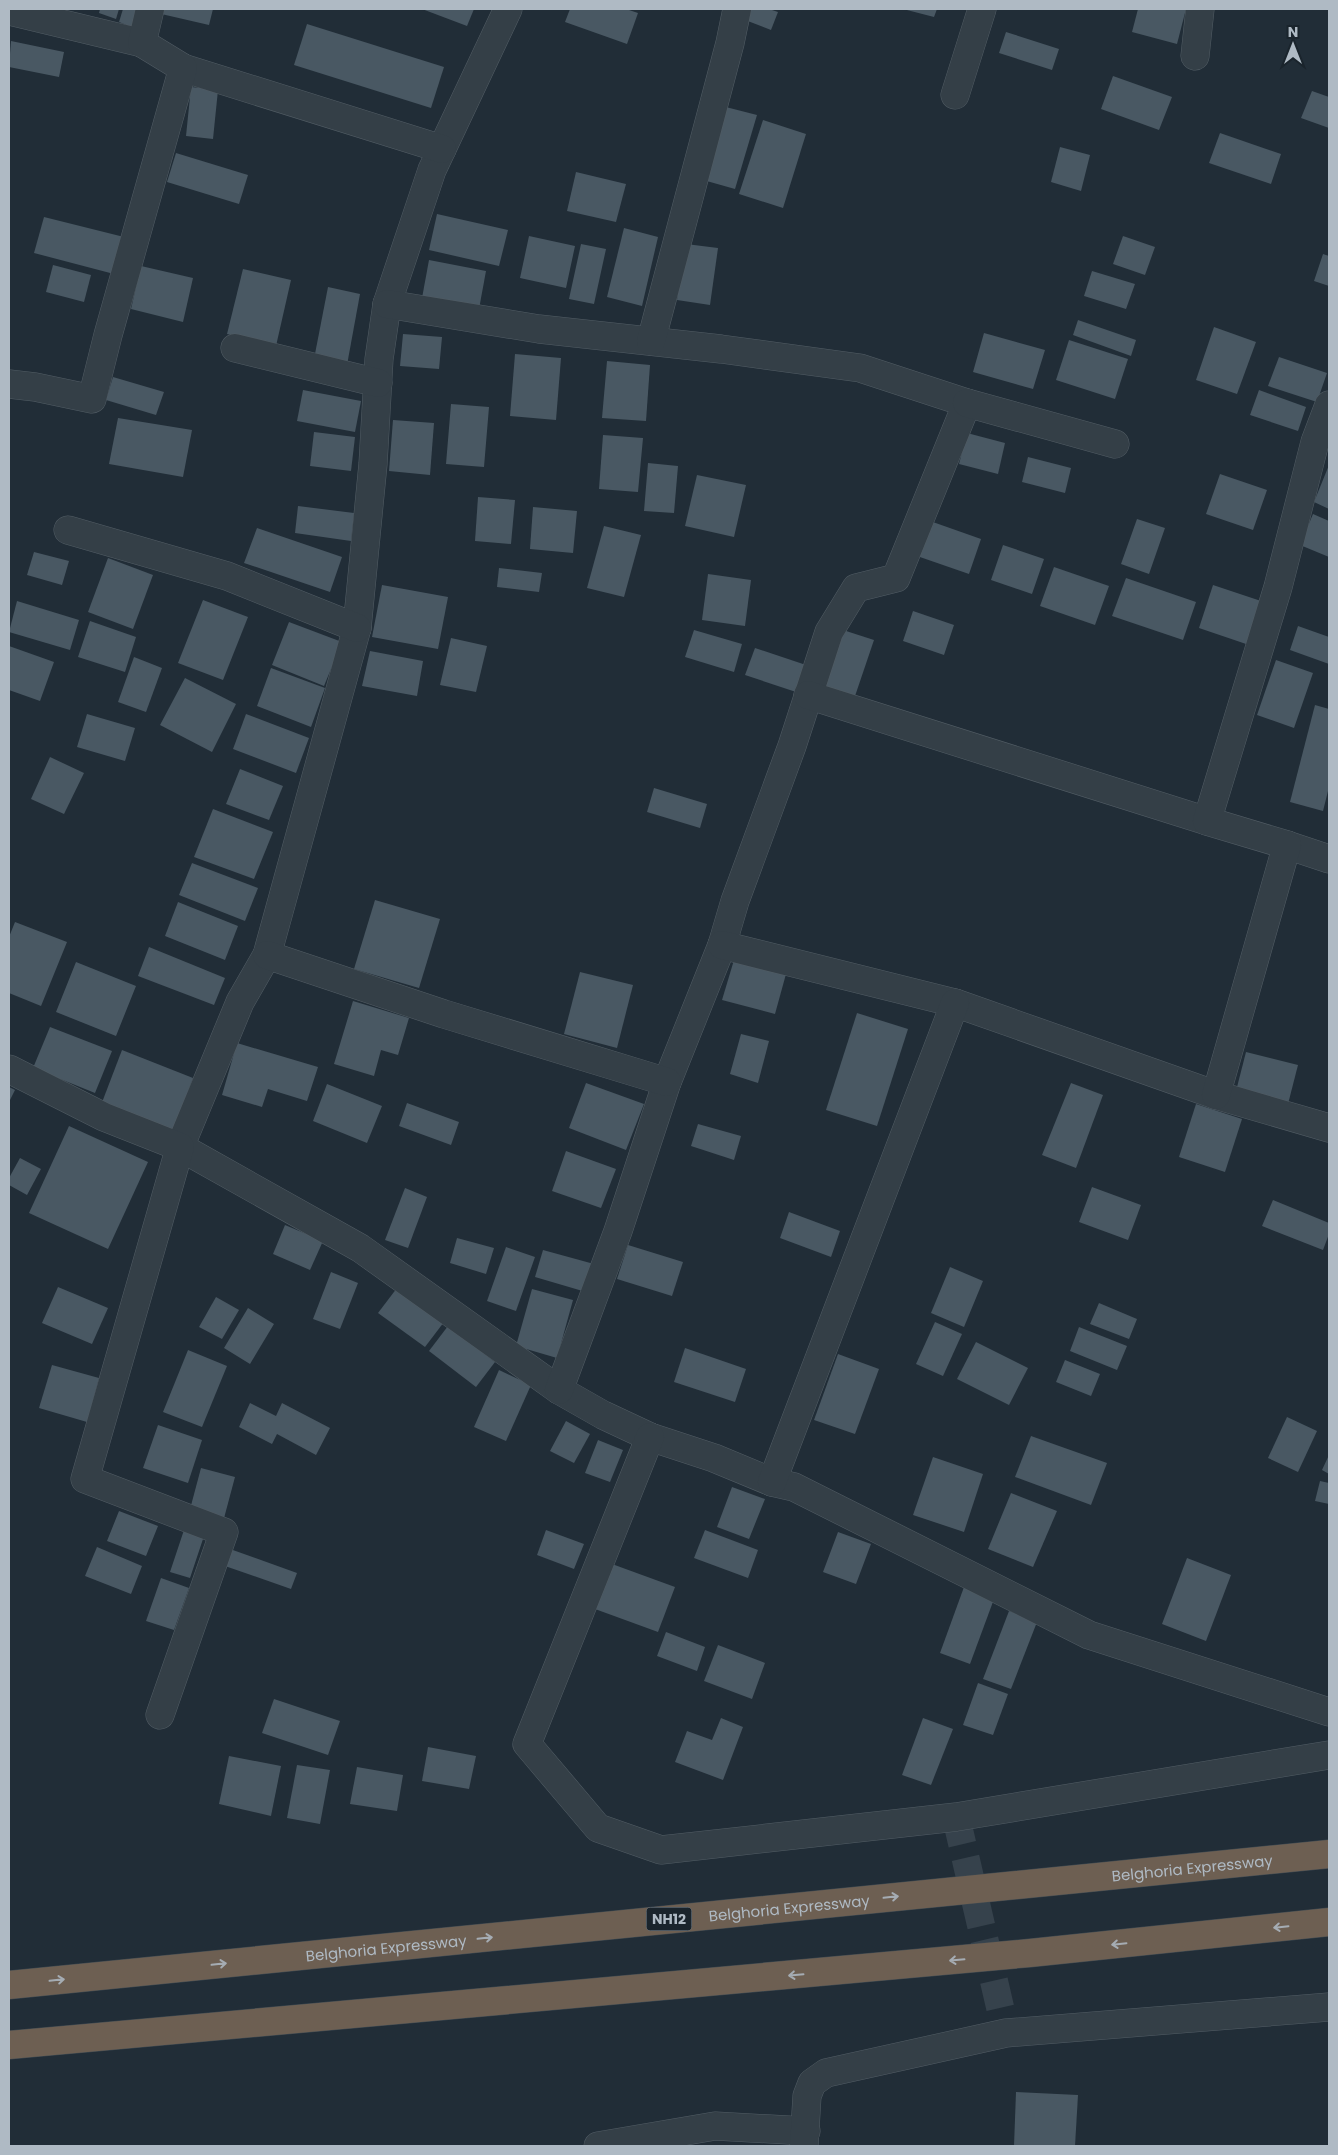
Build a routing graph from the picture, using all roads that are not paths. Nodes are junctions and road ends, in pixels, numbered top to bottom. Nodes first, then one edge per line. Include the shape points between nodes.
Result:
1 (150, 9) edge
2 (508, 9) edge
3 (738, 9) edge
4 (982, 9) edge
5 (1200, 9) edge
6 (9, 11) edge
7 (142, 42) junction
8 (1195, 56) dead end
9 (183, 68) junction
10 (955, 95) dead end
11 (442, 150) junction
12 (387, 304) junction
13 (651, 341) junction
14 (235, 348) dead end
15 (378, 383) junction
16 (9, 384) edge
17 (967, 403) junction
18 (1329, 405) edge
19 (1115, 444) dead end
20 (68, 530) dead end
21 (357, 628) junction
22 (808, 695) junction
23 (1207, 821) junction
24 (1287, 845) junction
25 (1329, 859) edge
26 (722, 945) junction
27 (267, 955) junction
28 (955, 1003) junction
29 (9, 1069) edge
30 (667, 1082) junction
31 (1216, 1095) junction
32 (1329, 1128) edge
33 (180, 1147) junction
34 (559, 1390) junction
35 (650, 1437) junction
36 (772, 1482) junction
37 (1329, 1712) edge
38 (160, 1714) dead end
39 (1329, 1755) edge
40 (1329, 1854) edge
41 (1329, 1922) edge
42 (9, 1985) edge
43 (1329, 2007) edge
44 (9, 2045) edge
45 (805, 2139) edge
46 (598, 2146) edge

1 - 7 street
2 - 11 street
3 - 13 street
4 - 10 street
5 - 8 street
6 - 7 street
7 - 9 street
9 - 11 street
9 - 16 street via 92,399
11 - 12 street via 432,170
12 - 13 street via 539,329
12 - 15 street
13 - 17 street via 860,368
14 - 15 street
15 - 21 street
17 - 19 street
17 - 22 street via 896,578 856,588 829,632
18 - 23 street via 1315,442 1278,587
20 - 21 street via 227,576
21 - 27 street
22 - 23 street
22 - 26 street
23 - 24 street
24 - 25 street
24 - 31 street
26 - 28 street
26 - 30 street
27 - 30 street via 444,1014
27 - 33 street via 240,1002
28 - 31 street
28 - 36 street
29 - 33 street via 104,1117
30 - 34 street via 618,1231
31 - 32 street
33 - 34 street via 360,1248
33 - 38 street via 85,1479 224,1532
34 - 35 street
35 - 36 street
35 - 39 street via 528,1744 598,1828 661,1850 956,1817
36 - 37 street via 794,1487 1089,1636
42 -> 40 highway, Belghoria Expressway / NH12
41 -> 44 highway via 1020,1954
43 - 45 street via 1006,2033 826,2073 812,2083 807,2096
45 - 46 street via 715,2126

